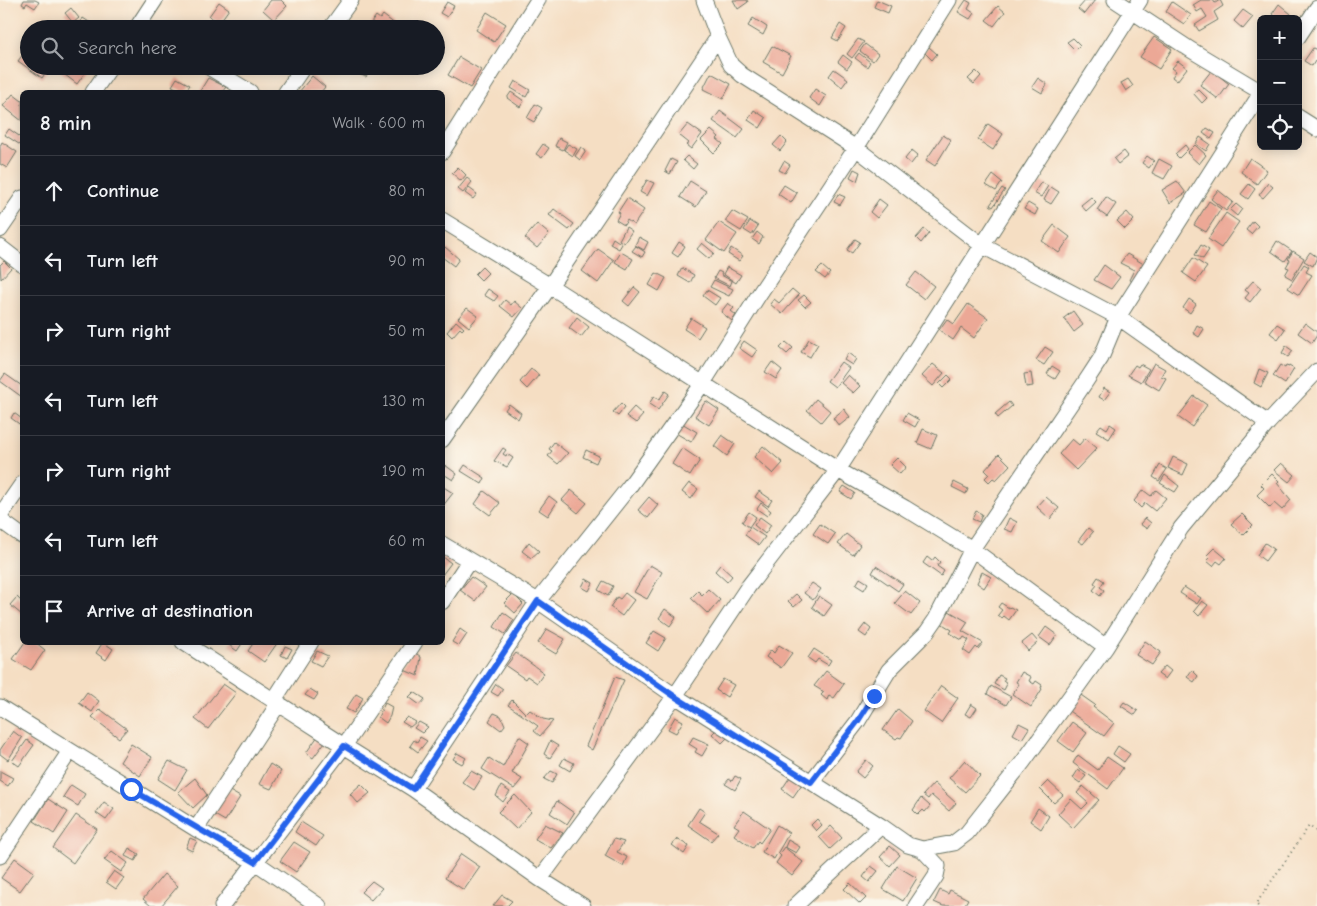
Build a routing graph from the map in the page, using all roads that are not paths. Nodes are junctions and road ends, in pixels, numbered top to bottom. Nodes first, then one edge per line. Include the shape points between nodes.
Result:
1 (155, 0) edge
2 (351, 0) edge
3 (538, 0) edge
4 (704, 0) edge
5 (948, 0) edge
6 (1115, 0) edge
7 (1136, 6) edge
8 (1317, 8) edge
9 (147, 20) edge
10 (337, 20) edge
11 (1302, 30) edge
12 (718, 37) junction
13 (105, 75) edge
14 (222, 75) edge
15 (298, 75) edge
16 (94, 90) edge
17 (247, 90) edge
18 (287, 90) edge
19 (1257, 90) edge
20 (1257, 98) edge
21 (1302, 120) edge
22 (1317, 129) edge
23 (445, 147) edge
24 (856, 148) junction
25 (20, 199) edge
26 (6, 209) edge
27 (445, 222) edge
28 (0, 230) edge
29 (983, 246) junction
30 (0, 247) edge
31 (20, 262) edge
32 (550, 286) junction
33 (1118, 317) junction
34 (1317, 371) edge
35 (703, 384) junction
36 (1268, 423) junction
37 (445, 436) edge
38 (838, 470) junction
39 (20, 487) edge
40 (0, 518) edge
41 (20, 534) edge
42 (445, 546) edge
43 (972, 549) junction
44 (470, 561) junction
45 (445, 598) edge
46 (538, 601) junction
47 (188, 645) edge
48 (308, 645) edge
49 (413, 645) edge
50 (1106, 648) junction
51 (674, 696) junction
52 (276, 702) junction
53 (0, 707) edge
54 (344, 746) junction
55 (70, 751) junction
56 (811, 782) junction
57 (413, 789) junction
58 (881, 826) junction
59 (196, 829) junction
60 (922, 849) junction
61 (0, 856) edge
62 (255, 862) junction
63 (540, 879) junction
64 (799, 905) edge
65 (222, 906) edge
66 (319, 906) edge
67 (583, 906) edge
68 (916, 906) edge

1 - 9 street
2 - 10 street
3 - 23 street
4 - 12 street
5 - 24 street
6 - 7 street
7 - 19 street via 1191,50
7 - 29 street
8 - 11 street
12 - 24 street via 731,65 742,75
12 - 32 street
13 - 16 street
14 - 17 street
15 - 18 street
20 - 33 street
21 - 22 street
24 - 29 street
24 - 35 street
25 - 26 street
26 - 28 street
27 - 32 street
29 - 33 street
29 - 38 street
30 - 31 street
32 - 35 street
32 - 37 street
33 - 36 street
33 - 43 street via 1101,358
34 - 36 street
35 - 38 street
35 - 46 street via 630,488
36 - 50 street via 1181,528
38 - 43 street
38 - 51 street via 743,594
39 - 40 street
40 - 41 street
42 - 44 street
43 - 50 street
43 - 56 street via 936,619 889,670 858,721
44 - 45 street
44 - 46 street
46 - 51 street
46 - 57 street
47 - 52 street
48 - 52 street
49 - 54 street
50 - 60 street via 967,833 954,843
51 - 56 street
51 - 63 street
52 - 54 street
52 - 59 street
53 - 55 street
54 - 57 street
54 - 62 street
55 - 59 street
55 - 61 street
56 - 58 street
57 - 63 street
58 - 60 street via 908,845
58 - 64 street
59 - 62 street
60 - 68 street via 938,866 936,876
62 - 65 street
62 - 66 street
63 - 67 street

